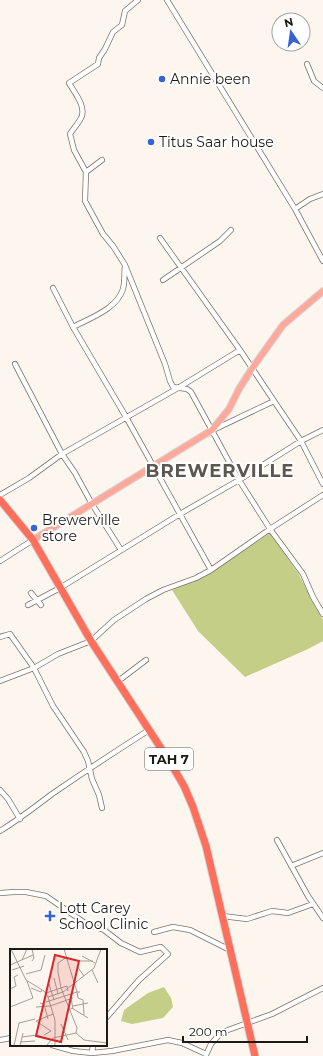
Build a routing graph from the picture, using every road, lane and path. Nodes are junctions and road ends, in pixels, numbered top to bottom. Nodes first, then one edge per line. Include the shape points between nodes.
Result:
1 (138, 0) edge
2 (167, 0) edge
3 (307, 64) dead end
4 (323, 88) edge
5 (102, 160) dead end
6 (86, 172) junction
7 (323, 194) edge
8 (295, 209) junction
9 (231, 230) dead end
10 (160, 238) dead end
11 (323, 261) edge
12 (125, 265) junction
13 (181, 268) junction
14 (163, 280) dead end
15 (54, 288) dead end
16 (323, 291) edge
17 (73, 327) junction
18 (240, 350) junction
19 (15, 364) dead end
20 (252, 368) junction
21 (178, 388) junction
22 (274, 401) junction
23 (126, 418) junction
24 (212, 430) junction
25 (323, 430) edge
26 (301, 441) junction
27 (62, 454) junction
28 (153, 466) junction
29 (239, 480) junction
30 (323, 484) edge
31 (0, 495) edge
32 (323, 496) edge
33 (0, 500) edge
34 (92, 504) junction
35 (180, 514) junction
36 (270, 529) junction
37 (33, 540) junction
38 (121, 550) junction
39 (0, 561) edge
40 (212, 570) junction
41 (60, 588) junction
42 (31, 593) dead end
43 (36, 600) junction
44 (28, 605) dead end
45 (41, 605) dead end
46 (323, 614) edge
47 (0, 637) edge
48 (91, 641) junction
49 (146, 660) dead end
50 (34, 668) junction
51 (0, 681) edge
52 (118, 682) junction
53 (149, 730) junction
54 (90, 768) junction
55 (0, 790) edge
56 (102, 808) dead end
57 (20, 819) junction
58 (0, 831) edge
59 (276, 840) dead end
60 (323, 853) edge
61 (291, 866) junction
62 (0, 894) edge
63 (313, 904) junction
64 (222, 916) junction
65 (323, 918) edge
66 (154, 932) dead end
67 (230, 950) junction
68 (323, 988) edge
69 (107, 1017) edge
70 (247, 1024) junction
71 (10, 1038) edge
72 (0, 1040) edge
73 (56, 1046) edge
74 (93, 1046) edge
75 (92, 1053) junction
76 (206, 1055) edge
77 (255, 1056) edge

1 - 6 street via 125,10 122,25 113,32 98,64 69,83 82,110 82,117 70,134 74,150
2 - 8 street
3 - 4 street via 314,81
5 - 6 street
6 - 12 street via 85,201 103,234
7 - 8 street
8 - 11 street
9 - 13 street via 224,238
10 - 13 street
12 - 17 street via 123,288 119,297 111,305
12 - 21 street via 166,364 170,381 173,387
13 - 14 street
13 - 18 street
15 - 17 street
16 - 20 main road via 283,325
17 - 23 street
18 - 20 street
18 - 21 street
19 - 27 street
20 - 22 street
20 - 24 main road via 229,409
21 - 23 street
21 - 24 street via 191,392
22 - 24 street
22 - 26 street
23 - 27 street
23 - 28 street
24 - 28 main road
24 - 29 street
25 - 26 street
26 - 29 street
26 - 30 street
27 - 31 street
27 - 34 street
28 - 34 main road
28 - 35 street
29 - 35 street
29 - 36 street
32 - 36 street
33 - 37 highway, TAH 7
34 - 37 main road
34 - 38 street
35 - 38 street
35 - 40 street
36 - 40 street
36 - 46 street via 303,574
37 - 39 street
37 - 41 highway, TAH 7
38 - 41 street
40 - 48 street via 146,599 114,620
41 - 43 street
41 - 48 highway, TAH 7
42 - 43 street
43 - 44 street
43 - 45 street
47 - 50 street via 10,634
48 - 50 street via 58,654
48 - 52 highway, TAH 7
49 - 52 street
50 - 51 street
50 - 54 street via 53,706 84,752
52 - 53 highway, TAH 7
53 - 54 street
53 - 64 highway, TAH 7 via 184,786 193,807 206,846
54 - 56 street
54 - 57 street
55 - 57 street
57 - 58 street
59 - 61 street
60 - 61 street
61 - 63 street
62 - 69 street via 26,892 46,896 85,923 104,930 121,943 140,952 161,947 168,954 139,980
63 - 64 street via 288,913 272,911 248,919
63 - 65 street
64 - 67 highway, TAH 7
66 - 67 street via 173,927 190,930
67 - 70 highway, TAH 7
68 - 70 street
70 - 76 street via 219,1035
70 - 77 highway, TAH 7
71 - 72 street
73 - 75 street
74 - 75 street
75 - 76 street via 168,1040 182,1043

